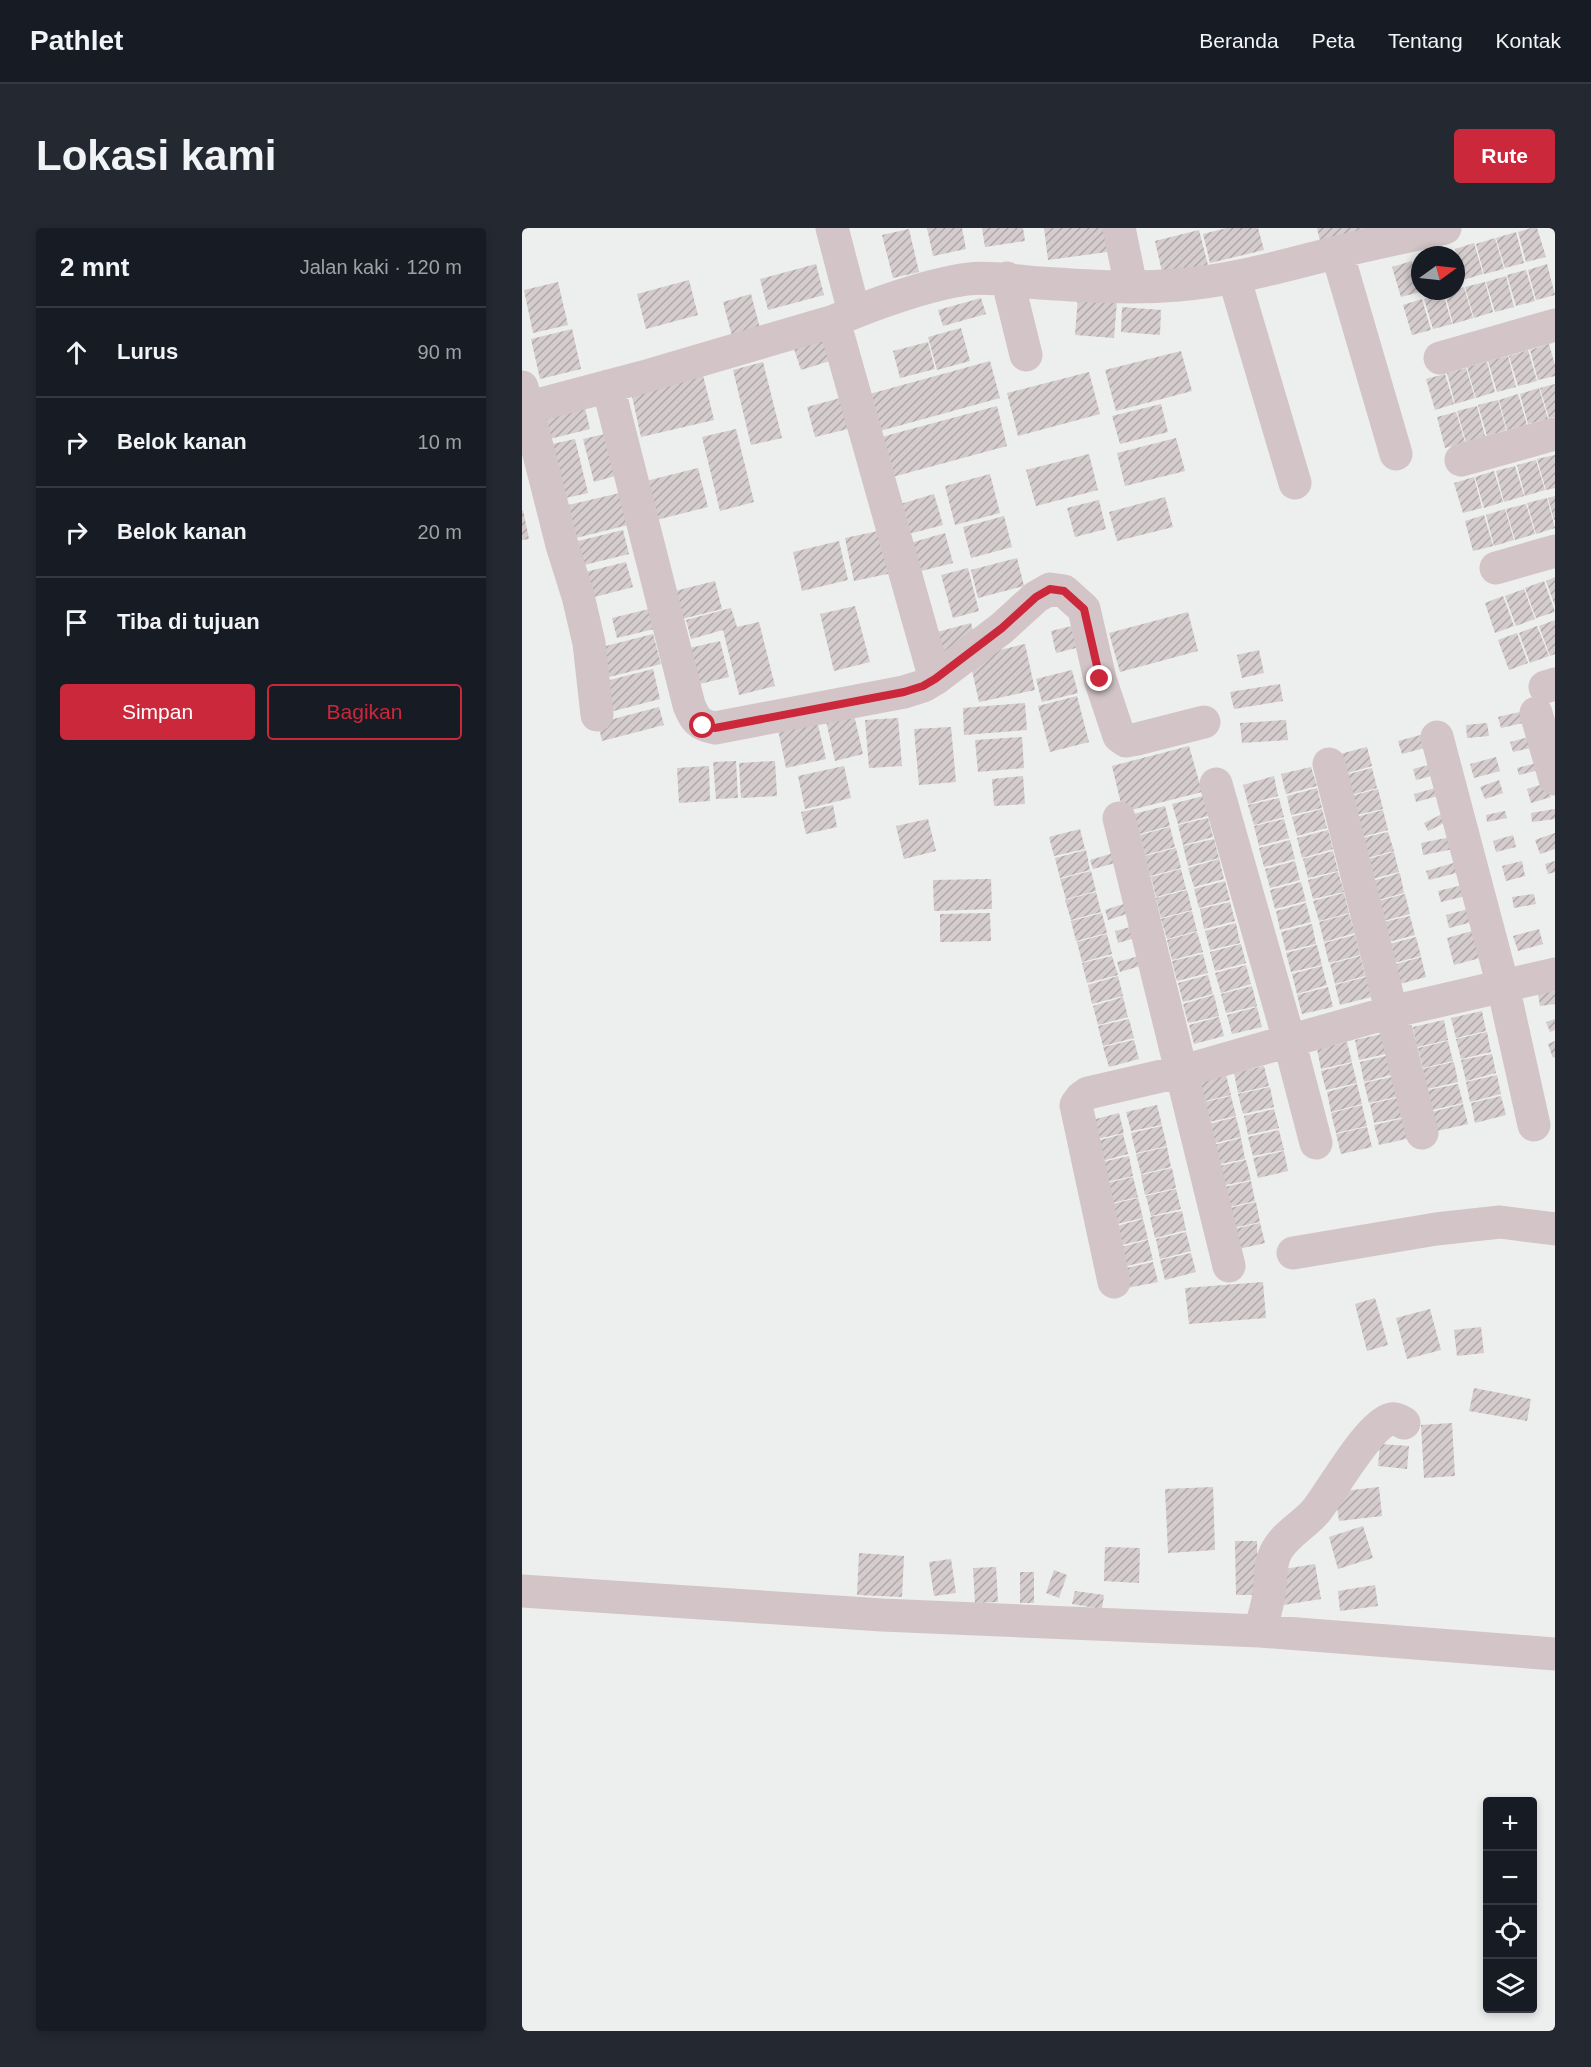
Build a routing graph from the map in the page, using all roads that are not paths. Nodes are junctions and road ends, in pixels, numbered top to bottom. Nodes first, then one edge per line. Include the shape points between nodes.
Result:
1 (832, 228) edge
2 (1119, 228) edge
3 (1445, 228) edge
4 (1337, 252) junction
5 (1234, 277) junction
6 (1007, 278) junction
7 (1131, 286) junction
8 (844, 316) junction
9 (1555, 325) edge
10 (1026, 355) dead end
11 (1440, 358) dead end
12 (608, 386) junction
13 (523, 401) edge
14 (1555, 434) edge
15 (1396, 454) dead end
16 (1461, 460) dead end
17 (1295, 483) dead end
18 (1555, 551) edge
19 (1496, 568) dead end
20 (935, 679) junction
21 (1545, 695) edge
22 (597, 715) dead end
23 (1204, 722) dead end
24 (1437, 737) dead end
25 (1329, 764) dead end
26 (1555, 778) edge
27 (1216, 784) dead end
28 (1119, 818) dead end
29 (1555, 974) edge
30 (1503, 986) junction
31 (1390, 1012) junction
32 (1289, 1040) junction
33 (1183, 1071) junction
34 (1534, 1125) dead end
35 (1422, 1133) dead end
36 (1316, 1143) dead end
37 (1555, 1229) edge
38 (1293, 1253) dead end
39 (1229, 1266) dead end
40 (1114, 1282) dead end
41 (1404, 1423) dead end
42 (522, 1591) edge
43 (1260, 1631) junction
44 (1555, 1654) edge

1 - 8 street
2 - 7 street
3 - 4 street
4 - 5 street
4 - 15 street
5 - 7 street via 1177,285
5 - 17 street
6 - 7 street
6 - 8 street via 968,279
6 - 10 street
8 - 12 street
8 - 20 street
9 - 11 street
12 - 13 street
12 - 20 street via 695,720 715,728 904,692
13 - 22 street via 589,643
14 - 16 street
18 - 19 street
20 - 23 street via 1036,597 1050,589 1064,591 1084,609 1100,679 1119,736 1126,741
21 - 26 street
24 - 30 street
25 - 31 street
27 - 32 street
28 - 33 street
29 - 30 street
30 - 31 street
30 - 34 street
31 - 32 street
31 - 35 street
32 - 33 street
32 - 36 street
33 - 39 street
33 - 40 street via 1088,1093 1076,1105
37 - 38 street via 1500,1222
41 - 43 street via 1390,1419 1378,1428 1314,1513 1276,1550
42 - 43 street via 882,1614
43 - 44 street

